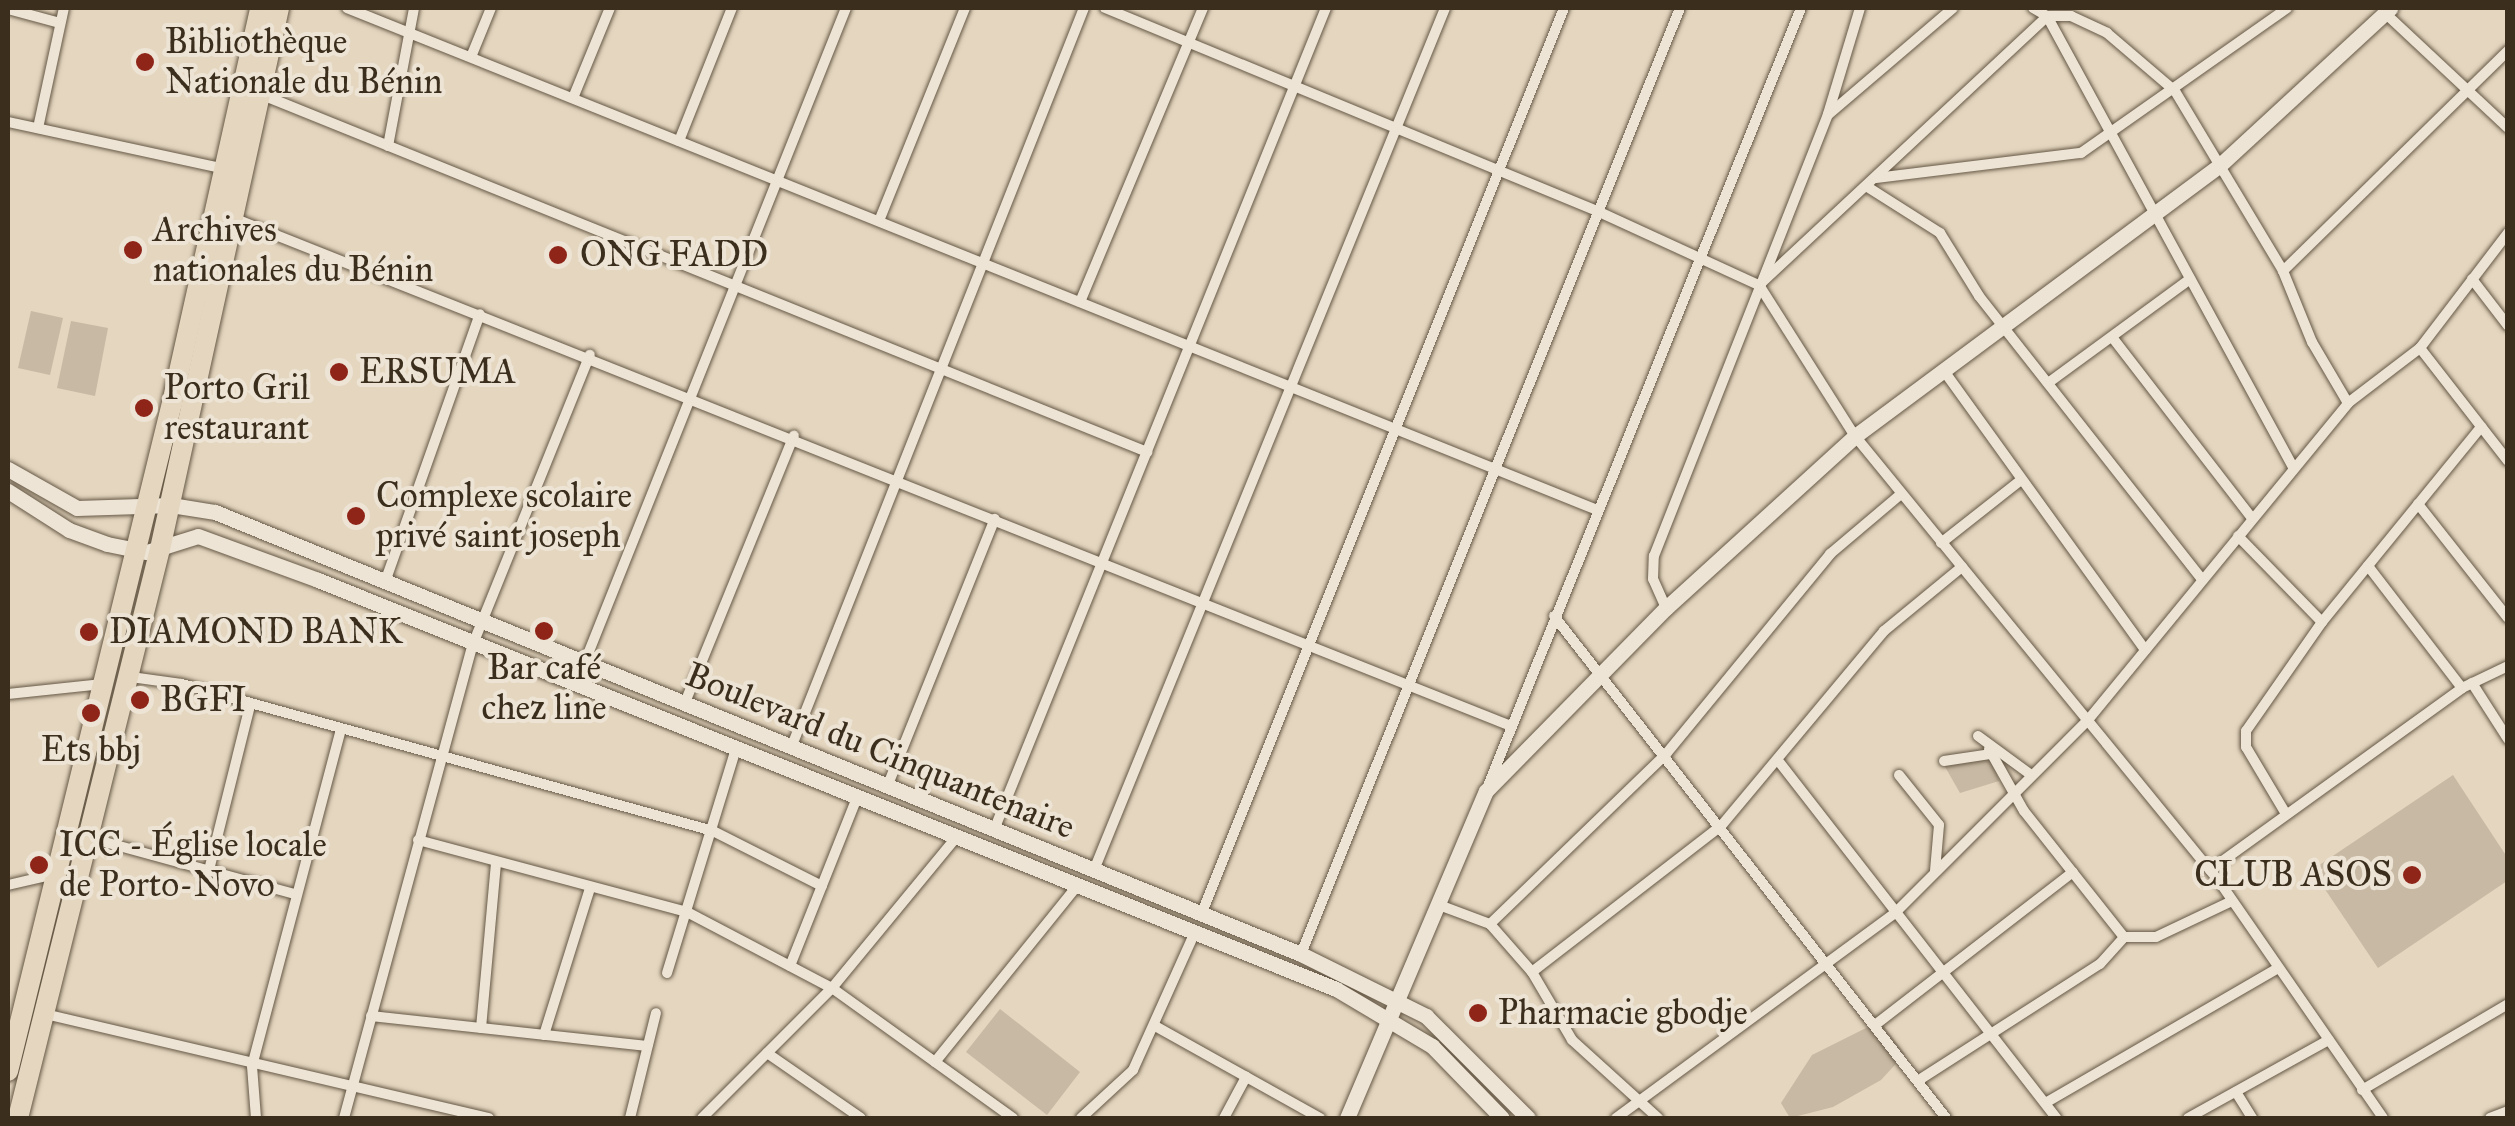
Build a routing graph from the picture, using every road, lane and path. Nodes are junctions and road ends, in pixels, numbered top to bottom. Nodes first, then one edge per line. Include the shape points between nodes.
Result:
1 (64, 8) edge
2 (260, 8) edge
3 (279, 8) edge
4 (347, 8) edge
5 (414, 8) edge
6 (492, 8) edge
7 (610, 8) edge
8 (732, 8) edge
9 (846, 8) edge
10 (965, 8) edge
11 (1084, 8) edge
12 (1104, 8) edge
13 (1203, 8) edge
14 (1326, 8) edge
15 (1444, 8) edge
16 (1564, 8) edge
17 (1680, 8) edge
18 (1801, 8) edge
19 (1860, 8) edge
20 (1953, 8) edge
21 (2033, 8) edge
22 (2287, 8) edge
23 (8, 9) edge
24 (2388, 10) edge
25 (2047, 16) junction
26 (60, 23) junction
27 (408, 32) junction
28 (1189, 42) junction
29 (2508, 51) edge
30 (471, 57) junction
31 (1294, 86) junction
32 (2175, 91) junction
33 (2464, 93) junction
34 (259, 94) junction
35 (573, 98) junction
36 (1828, 114) junction
37 (8, 122) edge
38 (38, 128) junction
39 (1396, 128) junction
40 (2508, 128) edge
41 (2108, 138) junction
42 (678, 141) junction
43 (388, 146) junction
44 (2220, 166) junction
45 (221, 168) junction
46 (1496, 169) junction
47 (776, 180) junction
48 (1871, 182) junction
49 (1596, 211) junction
50 (2153, 213) junction
51 (232, 218) junction
52 (879, 222) junction
53 (2505, 242) edge
54 (1701, 256) junction
55 (981, 262) junction
56 (2284, 271) junction
57 (2472, 278) junction
58 (2190, 279) junction
59 (734, 285) junction
60 (1758, 285) junction
61 (1080, 302) junction
62 (480, 314) junction
63 (2002, 326) junction
64 (2508, 326) edge
65 (2112, 337) junction
66 (1190, 346) junction
67 (2420, 348) junction
68 (590, 356) junction
69 (937, 367) junction
70 (1944, 372) junction
71 (2048, 383) junction
72 (1291, 387) junction
73 (692, 395) junction
74 (2348, 402) junction
75 (2482, 427) junction
76 (1392, 428) junction
77 (794, 436) junction
78 (1855, 436) junction
79 (1147, 452) junction
80 (2508, 460) edge
81 (2293, 467) junction
82 (8, 469) edge
83 (1496, 470) junction
84 (894, 478) junction
85 (2021, 480) junction
86 (8, 491) edge
87 (1901, 494) junction
88 (171, 504) junction
89 (2418, 504) junction
90 (146, 508) junction
91 (1597, 510) junction
92 (995, 518) junction
93 (2252, 518) junction
94 (2238, 536) junction
95 (1941, 543) junction
96 (160, 550) junction
97 (136, 551) junction
98 (1103, 561) junction
99 (2368, 566) junction
100 (1962, 567) junction
101 (2202, 579) junction
102 (385, 582) junction
103 (1204, 604) junction
104 (1666, 608) junction
105 (1554, 616) junction
106 (2508, 618) edge
107 (481, 622) junction
108 (2322, 622) junction
109 (473, 644) junction
110 (1305, 644) junction
111 (2144, 650) junction
112 (584, 664) junction
113 (2508, 666) edge
114 (1604, 672) junction
115 (130, 677) junction
116 (102, 684) junction
117 (1408, 686) junction
118 (2467, 686) junction
119 (8, 694) edge
120 (250, 704) junction
121 (684, 705) junction
122 (2088, 720) junction
123 (1512, 726) junction
124 (340, 730) junction
125 (1978, 736) dead end
126 (2508, 739) edge
127 (791, 748) junction
128 (736, 749) junction
129 (1990, 752) junction
130 (440, 754) junction
131 (1666, 754) junction
132 (1944, 761) dead end
133 (1780, 763) junction
134 (1899, 774) dead end
135 (2031, 775) junction
136 (887, 787) junction
137 (1486, 791) junction
138 (2012, 793) junction
139 (856, 800) junction
140 (2286, 814) junction
141 (1720, 826) junction
142 (994, 830) junction
143 (714, 831) junction
144 (90, 838) junction
145 (955, 839) junction
146 (418, 840) junction
147 (496, 862) junction
148 (209, 870) junction
149 (1094, 870) junction
150 (2210, 870) junction
151 (1935, 872) junction
152 (2073, 872) junction
153 (57, 873) junction
154 (8, 885) edge
155 (1078, 885) junction
156 (822, 886) junction
157 (590, 888) junction
158 (295, 894) junction
159 (2232, 901) junction
160 (1439, 905) junction
161 (687, 912) junction
162 (1896, 912) junction
163 (1202, 915) junction
164 (1490, 924) junction
165 (1196, 932) junction
166 (2124, 938) junction
167 (1300, 954) junction
168 (1827, 962) junction
169 (790, 966) junction
170 (2278, 968) junction
171 (1532, 972) junction
172 (1944, 972) junction
173 (667, 973) dead end
174 (832, 988) junction
175 (1396, 999) junction
176 (2508, 1004) edge
177 (656, 1012) dead end
178 (45, 1014) junction
179 (371, 1016) junction
180 (1389, 1016) junction
181 (1876, 1025) junction
182 (1157, 1027) junction
183 (481, 1028) junction
184 (1990, 1033) junction
185 (544, 1035) junction
186 (2329, 1040) junction
187 (648, 1046) junction
188 (767, 1053) junction
189 (935, 1062) junction
190 (252, 1066) junction
191 (8, 1071) edge
192 (1246, 1077) junction
193 (1918, 1080) junction
194 (2362, 1090) junction
195 (352, 1091) junction
196 (2236, 1092) junction
197 (1637, 1102) junction
198 (2047, 1102) junction
199 (2508, 1112) edge
200 (448, 1114) edge
201 (18, 1118) edge
202 (256, 1118) edge
203 (344, 1118) edge
204 (489, 1118) edge
205 (630, 1118) edge
206 (702, 1118) edge
207 (861, 1118) edge
208 (1013, 1118) edge
209 (1081, 1118) edge
210 (1224, 1118) edge
211 (1320, 1118) edge
212 (1347, 1118) edge
213 (1502, 1118) edge
214 (1528, 1118) edge
215 (1616, 1118) edge
216 (1658, 1118) edge
217 (1946, 1118) edge
218 (2056, 1118) edge
219 (2188, 1118) edge
220 (2252, 1118) edge
221 (2383, 1118) edge
222 (2490, 1118) edge

1 - 26 street
2 - 45 highway
3 - 34 highway
4 - 27 street
5 - 27 street
6 - 30 street
7 - 35 street
8 - 42 street
9 - 47 street
10 - 52 street
11 - 55 street
12 - 28 street
13 - 28 street
14 - 31 street
15 - 39 street
16 - 46 street
17 - 49 street
18 - 54 street
19 - 36 street
20 - 36 street
21 - 25 street
22 - 32 street
23 - 26 street
24 - 33 street
24 - 44 main road
25 - 32 street via 2088,22
25 - 41 street
25 - 48 street
26 - 38 street
27 - 30 street
27 - 43 street
28 - 31 street
28 - 61 street
29 - 33 street
30 - 35 street
31 - 39 street
31 - 66 street
32 - 41 street
32 - 44 street
33 - 40 street
33 - 56 street
34 - 43 street
34 - 51 highway
35 - 42 street
36 - 60 street
37 - 38 street
38 - 45 street
39 - 46 street
39 - 72 street
41 - 48 street via 2068,156
41 - 50 street
42 - 47 street
43 - 59 street
44 - 50 main road
44 - 56 street
45 - 90 highway
46 - 49 street
46 - 76 street
47 - 52 street
47 - 59 street
48 - 60 street
48 - 63 street via 1935,228
49 - 54 street
49 - 83 street
50 - 58 street
50 - 63 main road
51 - 62 street
51 - 88 highway
52 - 55 street
53 - 57 street
54 - 60 street
54 - 91 street
55 - 61 street
55 - 69 street
56 - 74 street via 2312,342
57 - 64 street
57 - 67 street
58 - 65 street
58 - 81 street
59 - 69 street
59 - 73 street
60 - 78 street
60 - 104 street via 1654,556 1652,579
61 - 66 street
62 - 68 street
62 - 102 street
63 - 70 main road
63 - 71 street
65 - 71 street
65 - 93 street
66 - 72 street
66 - 79 street
67 - 74 street
67 - 75 street
68 - 73 street
68 - 107 street
69 - 79 street
69 - 84 street
70 - 78 main road
70 - 85 street
71 - 101 street
72 - 76 street
72 - 103 street
73 - 77 street
73 - 112 street
74 - 81 street
75 - 80 street
75 - 89 street
76 - 83 street
76 - 110 street
77 - 84 street
77 - 121 street
78 - 87 street
78 - 104 main road
79 - 98 street
81 - 93 street
82 - 90 main road via 77,508
83 - 91 street
83 - 117 street
84 - 92 street
84 - 127 street
85 - 95 street
85 - 111 street
86 - 97 main road, Boulevard du Cinquantenaire via 69,530
87 - 95 street
87 - 131 street via 1822,563
88 - 90 main road
88 - 96 highway
88 - 102 main road, Boulevard du Cinquantenaire via 214,512
89 - 99 street
89 - 106 street
90 - 97 highway
91 - 105 street
92 - 98 street
92 - 136 street
93 - 94 street
94 - 101 street
94 - 108 street
95 - 100 street
96 - 97 main road, Boulevard du Cinquantenaire
96 - 109 main road, Boulevard du Cinquantenaire via 198,536
96 - 115 highway
97 - 116 highway
98 - 103 street
98 - 142 street
99 - 108 street
99 - 118 street
100 - 122 street
100 - 133 street via 1884,631 1805,722
101 - 111 street
102 - 107 main road, Boulevard du Cinquantenaire
103 - 110 street
103 - 149 street
104 - 114 main road
105 - 114 street
105 - 123 street
107 - 109 street
107 - 112 main road, Boulevard du Cinquantenaire
108 - 140 street via 2244,737
109 - 128 main road, Boulevard du Cinquantenaire
109 - 130 street
110 - 117 street
110 - 163 street
111 - 122 street
112 - 121 main road, Boulevard du Cinquantenaire
113 - 118 street
114 - 131 street
114 - 137 main road
115 - 120 street
115 - 144 highway
116 - 119 street
116 - 153 highway
117 - 123 street
117 - 167 street
118 - 126 street
118 - 140 street
120 - 124 street
120 - 148 street
121 - 127 main road, Boulevard du Cinquantenaire
122 - 135 street
122 - 150 street
123 - 137 street
124 - 130 street
124 - 158 street
125 - 129 street
127 - 136 main road, Boulevard du Cinquantenaire
128 - 139 main road, Boulevard du Cinquantenaire
128 - 143 street
129 - 132 street
129 - 135 street
129 - 138 street
130 - 143 street
130 - 146 street
131 - 141 street
131 - 164 street
133 - 141 street
133 - 162 street
134 - 151 street via 1939,826
135 - 138 street
136 - 142 main road, Boulevard du Cinquantenaire
137 - 160 main road
138 - 151 street
138 - 152 street
139 - 145 main road, Boulevard du Cinquantenaire
139 - 156 street
140 - 150 street
141 - 168 street
141 - 171 street
142 - 149 main road, Boulevard du Cinquantenaire
143 - 156 street
143 - 161 street
144 - 148 street
144 - 178 highway
145 - 155 main road, Boulevard du Cinquantenaire
145 - 174 street
146 - 147 street
146 - 179 street
147 - 157 street
147 - 183 street
148 - 158 street
149 - 163 main road, Boulevard du Cinquantenaire
150 - 159 street
151 - 162 street
152 - 166 street
152 - 172 street
153 - 154 street
153 - 191 highway
155 - 165 main road, Boulevard du Cinquantenaire
155 - 189 street
156 - 169 street
157 - 161 street
157 - 185 street
158 - 190 street
159 - 166 street via 2156,937
159 - 170 street
160 - 164 street
160 - 175 main road
161 - 169 street
161 - 173 street
162 - 168 street
162 - 172 street
163 - 167 main road, Boulevard du Cinquantenaire
164 - 171 street
165 - 180 main road, Boulevard du Cinquantenaire
165 - 182 street
166 - 184 street via 2100,964
167 - 175 main road, Boulevard du Cinquantenaire
168 - 181 street
168 - 197 street
169 - 174 street
170 - 186 street
170 - 198 street
171 - 197 street via 1572,1040
172 - 181 street
172 - 184 street
174 - 188 street
174 - 189 street
175 - 180 main road
175 - 214 main road, Boulevard du Cinquantenaire via 1456,1042
176 - 194 street
177 - 187 street
178 - 190 street
178 - 201 highway
179 - 183 street
179 - 195 street
180 - 212 main road
180 - 213 main road, Boulevard du Cinquantenaire via 1432,1046
181 - 193 street
182 - 192 street
182 - 209 street via 1133,1070
183 - 185 street
184 - 193 street
184 - 198 street
185 - 187 street
186 - 194 street
186 - 196 street
187 - 205 street
188 - 206 street
188 - 207 street
189 - 208 street
190 - 195 street
190 - 202 street
192 - 210 street
192 - 211 street
193 - 217 street
194 - 221 street
195 - 200 street
195 - 203 street
196 - 219 street
196 - 220 street
197 - 215 street
197 - 216 street
198 - 218 street
199 - 222 street
200 - 204 street

